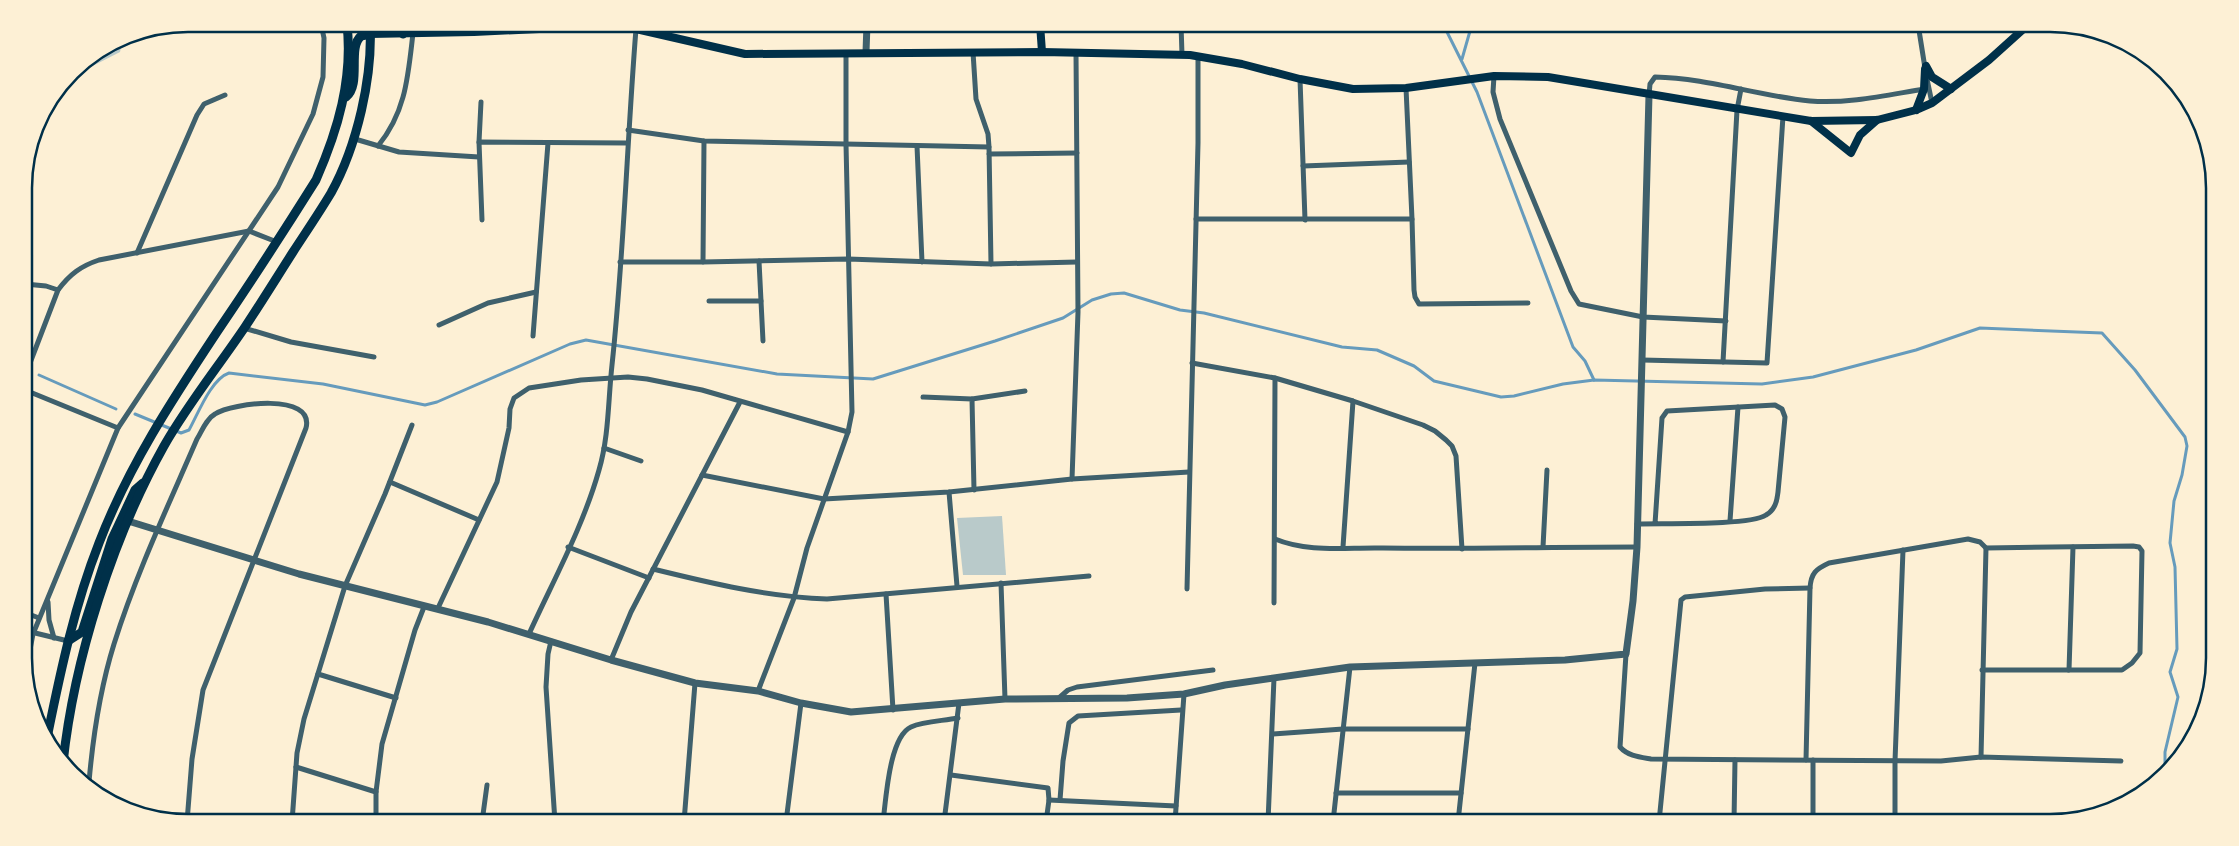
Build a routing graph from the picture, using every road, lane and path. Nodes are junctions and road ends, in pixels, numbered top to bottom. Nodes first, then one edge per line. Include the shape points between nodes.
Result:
1 (1181, 32) edge
2 (1919, 32) edge
3 (2020, 32) edge
4 (323, 33) edge
5 (347, 33) edge
6 (448, 33) edge
7 (636, 33) edge
8 (652, 33) edge
9 (867, 33) edge
10 (1041, 33) edge
11 (370, 34) junction
12 (403, 34) joint
13 (413, 34) junction
14 (866, 52) junction
15 (973, 52) junction
16 (1042, 52) junction
17 (846, 53) junction
18 (1076, 53) junction
19 (1182, 55) junction
20 (1198, 56) junction
21 (1925, 67) junction
22 (1494, 76) junction
23 (1300, 79) junction
24 (1406, 88) junction
25 (1951, 88) junction
26 (1741, 89) junction
27 (1924, 89) junction
28 (224, 95) dead end
29 (1649, 95) junction
30 (344, 98) junction
31 (481, 102) dead end
32 (1932, 103) junction
33 (1737, 110) junction
34 (1916, 110) junction
35 (1783, 116) junction
36 (1877, 120) junction
37 (1812, 121) junction
38 (628, 130) junction
39 (355, 139) junction
40 (704, 141) junction
41 (479, 142) junction
42 (548, 143) junction
43 (627, 143) junction
44 (846, 144) junction
45 (378, 146) junction
46 (917, 146) junction
47 (989, 151) junction
48 (1077, 153) junction
49 (479, 157) junction
50 (1409, 162) junction
51 (1303, 166) junction
52 (1196, 219) junction
53 (1412, 219) junction
54 (482, 220) dead end
55 (1306, 220) junction
56 (249, 231) junction
57 (277, 242) junction
58 (137, 253) junction
59 (848, 259) junction
60 (759, 261) junction
61 (620, 262) junction
62 (703, 262) junction
63 (922, 262) junction
64 (1077, 262) junction
65 (991, 264) junction
66 (33, 285) edge
67 (58, 290) junction
68 (536, 292) junction
69 (709, 301) dead end
70 (761, 302) junction
71 (1528, 303) dead end
72 (1643, 317) junction
73 (1726, 321) junction
74 (439, 325) dead end
75 (244, 328) junction
76 (533, 336) dead end
77 (763, 340) dead end
78 (33, 356) edge
79 (374, 358) dead end
80 (1642, 362) junction
81 (1723, 362) junction
82 (1192, 363) junction
83 (610, 378) junction
84 (1275, 378) junction
85 (1025, 391) dead end
86 (33, 393) edge
87 (923, 397) dead end
88 (972, 399) junction
89 (1353, 401) junction
90 (740, 402) junction
91 (1738, 407) junction
92 (412, 425) dead end
93 (118, 428) junction
94 (848, 432) junction
95 (604, 448) junction
96 (642, 461) dead end
97 (1547, 470) dead end
98 (1189, 472) junction
99 (702, 475) junction
100 (1072, 479) junction
101 (145, 481) junction
102 (390, 482) junction
103 (974, 490) junction
104 (949, 492) junction
105 (824, 499) junction
106 (479, 520) junction
107 (128, 521) junction
108 (1730, 521) junction
109 (1638, 524) junction
110 (1655, 524) junction
111 (159, 530) junction
112 (1274, 539) junction
113 (568, 547) junction
114 (1344, 547) junction
115 (1543, 547) junction
116 (1637, 547) junction
117 (2073, 547) junction
118 (1986, 548) junction
119 (1462, 549) junction
120 (1903, 550) junction
121 (252, 560) junction
122 (653, 570) junction
123 (1089, 576) dead end
124 (648, 578) junction
125 (1001, 584) junction
126 (345, 586) junction
127 (957, 586) junction
128 (1810, 588) junction
129 (1187, 589) dead end
130 (886, 594) junction
131 (48, 597) junction
132 (794, 598) junction
133 (1274, 603) dead end
134 (424, 607) junction
135 (438, 608) junction
136 (32, 615) edge
137 (39, 618) junction
138 (33, 634) junction
139 (529, 634) junction
140 (54, 638) junction
141 (32, 639) edge
142 (551, 641) junction
143 (68, 642) junction
144 (1626, 654) junction
145 (610, 660) junction
146 (1475, 663) junction
147 (1350, 667) junction
148 (1213, 670) dead end
149 (1982, 670) junction
150 (2069, 670) junction
151 (318, 674) junction
152 (1274, 678) junction
153 (694, 683) junction
154 (758, 691) junction
155 (1184, 694) junction
156 (1060, 697) junction
157 (396, 698) junction
158 (1005, 699) junction
159 (801, 703) junction
160 (959, 703) junction
161 (893, 710) junction
162 (1181, 710) junction
163 (958, 718) junction
164 (49, 727) edge
165 (1343, 729) junction
166 (1468, 729) junction
167 (1273, 734) junction
168 (65, 752) edge
169 (1981, 757) junction
170 (1665, 759) junction
171 (1735, 760) junction
172 (1806, 760) junction
173 (1813, 760) junction
174 (1895, 761) junction
175 (2121, 761) dead end
176 (296, 767) junction
177 (951, 775) junction
178 (90, 778) edge
179 (487, 785) dead end
180 (376, 792) junction
181 (1336, 793) junction
182 (1461, 793) junction
183 (1049, 800) junction
184 (1060, 800) junction
185 (1176, 806) junction
186 (1176, 813) edge
187 (1268, 813) edge
188 (1334, 813) edge
189 (1459, 813) edge
190 (1660, 813) edge
191 (1734, 813) edge
192 (1813, 813) edge
193 (1895, 813) edge
194 (188, 814) edge
195 (293, 814) edge
196 (376, 814) edge
197 (483, 814) edge
198 (554, 814) edge
199 (685, 814) edge
200 (787, 814) edge
201 (884, 814) edge
202 (945, 814) edge
203 (1047, 814) edge

1 - 19 street
2 - 21 street
3 - 25 main road
4 - 56 street via 323,77 313,114 278,187
5 - 30 main road via 348,70
6 - 13 main road
7 - 38 street
8 - 17 main road via 745,54
9 - 14 street
10 - 16 main road
11 - 12 main road
11 - 30 main road via 358,38 353,86
11 - 39 main road via 362,109
12 - 13 main road
13 - 45 street via 400,111
14 - 15 main road
14 - 17 main road
15 - 16 main road
15 - 47 street via 976,99 988,134
16 - 18 main road
17 - 44 street
18 - 19 main road
18 - 48 street
19 - 20 main road
20 - 23 main road
20 - 52 street
21 - 25 main road via 1932,77
21 - 27 main road
21 - 32 street
22 - 24 main road
22 - 29 main road via 1548,77
22 - 72 street via 1493,92 1500,119 1575,299 1585,306
23 - 24 main road via 1353,89
23 - 51 street
24 - 50 street
25 - 32 main road
26 - 27 street via 1820,101 1857,100
26 - 29 street via 1655,77 1650,84
26 - 33 street
27 - 34 main road
28 - 58 street via 204,104 197,115
29 - 33 main road
29 - 72 street
30 - 57 main road via 332,144 316,180
31 - 41 street
32 - 34 main road
33 - 35 main road
33 - 73 street
34 - 36 main road
35 - 37 main road
35 - 81 street via 1767,363
36 - 37 main road
36 - 37 main road via 1860,135 1851,153
38 - 40 street
38 - 43 street
39 - 45 street
39 - 75 main road via 331,192
40 - 44 street
40 - 62 street
41 - 42 street
41 - 49 street
42 - 43 street
42 - 68 street
43 - 61 street
44 - 46 street
44 - 59 street
45 - 49 street via 399,152
46 - 47 street
46 - 63 street
47 - 48 street
47 - 65 street
48 - 64 street
49 - 54 street
50 - 51 street
50 - 53 street
51 - 55 street
52 - 55 street
52 - 82 street
53 - 55 street
53 - 71 street via 1414,290 1420,304
56 - 57 street
56 - 58 street
56 - 93 street
57 - 143 main road via 149,438 98,544
58 - 67 street via 84,264
59 - 60 street
59 - 63 street
59 - 94 street via 852,412
60 - 62 street
60 - 70 street
61 - 62 street
61 - 83 street
63 - 65 street
64 - 65 street
64 - 100 street
66 - 67 street
67 - 78 street
68 - 74 street via 488,303
68 - 76 street
69 - 70 street
70 - 77 street
72 - 73 street
72 - 80 street
73 - 81 street
75 - 79 street via 284,341
75 - 101 main road via 182,415
80 - 81 street
80 - 109 street
82 - 84 street
82 - 98 street
83 - 90 street via 647,379 702,390
83 - 95 street
83 - 106 street via 529,388 514,398 497,482
84 - 89 street
84 - 112 street
85 - 88 street
86 - 93 street
87 - 88 street
88 - 103 street
89 - 114 street
89 - 119 street via 1423,425 1452,446 1458,470
90 - 94 street
90 - 99 street
91 - 108 street
91 - 108 street via 1775,405 1782,409 1785,417 1778,492 1773,509 1761,518
91 - 110 street via 1671,409 1664,414
92 - 102 street
93 - 131 street
94 - 105 street
95 - 96 street
95 - 113 street
97 - 115 street
98 - 100 street
98 - 129 street
99 - 105 street
99 - 122 street
100 - 103 street
101 - 107 main road
101 - 143 main road via 135,490 112,539 82,632
102 - 106 street
102 - 126 street
103 - 104 street
104 - 105 street
104 - 127 street
105 - 132 street
106 - 135 street
107 - 111 street
107 - 168 main road via 83,654
108 - 110 street
109 - 110 street
109 - 116 street
111 - 121 street
111 - 121 street via 197,439 214,414 238,406 264,404 296,408 304,412 306,428
111 - 178 street via 114,646 100,699
112 - 114 street via 1308,548
112 - 133 street
113 - 124 street
113 - 139 street
114 - 119 street
115 - 116 street
115 - 119 street
116 - 144 street
117 - 118 street
117 - 150 street
117 - 150 street via 2133,546 2142,551 2140,653 2122,670
118 - 120 street via 1968,538
118 - 149 street
120 - 128 street via 1830,563 1817,569
120 - 174 street
121 - 126 street
121 - 194 street via 203,690
122 - 124 street
122 - 132 street
123 - 125 street
124 - 145 street
125 - 127 street
125 - 158 street
126 - 134 street
126 - 151 street
127 - 130 street
128 - 170 street via 1765,589 1683,598
128 - 172 street
130 - 132 street
130 - 161 street
131 - 137 street
131 - 140 street
132 - 154 street
134 - 135 street
134 - 157 street
135 - 139 street
136 - 137 street
137 - 138 street
138 - 140 street
138 - 141 street
139 - 142 street
140 - 143 street
142 - 145 street
142 - 198 street via 546,687
143 - 164 main road
144 - 146 street
144 - 170 street via 1620,746 1624,752 1635,756
145 - 153 street
146 - 147 street
146 - 166 street
147 - 152 street
147 - 165 street
148 - 156 street via 1077,688
149 - 150 street
149 - 169 street
151 - 157 street
151 - 176 street via 304,719
152 - 155 street
152 - 167 street
153 - 154 street
153 - 199 street
154 - 159 street
155 - 156 street via 1127,698
155 - 162 street
156 - 158 street
157 - 180 street via 382,744
158 - 160 street
159 - 161 street via 851,712
159 - 200 street
160 - 161 street
160 - 163 street
162 - 184 street via 1078,716 1069,723
162 - 185 street
163 - 177 street
163 - 201 street via 912,727 898,740
165 - 166 street
165 - 167 street
165 - 181 street
166 - 182 street
167 - 187 street
169 - 174 street
169 - 175 street
170 - 171 street
170 - 190 street
171 - 172 street
171 - 191 street
172 - 173 street
173 - 174 street
173 - 192 street
174 - 193 street
176 - 180 street
176 - 195 street
177 - 183 street via 1044,786 1048,788
177 - 202 street
179 - 197 street
180 - 196 street
181 - 182 street
181 - 188 street
182 - 189 street
183 - 184 street
183 - 203 street
184 - 185 street
185 - 186 street

